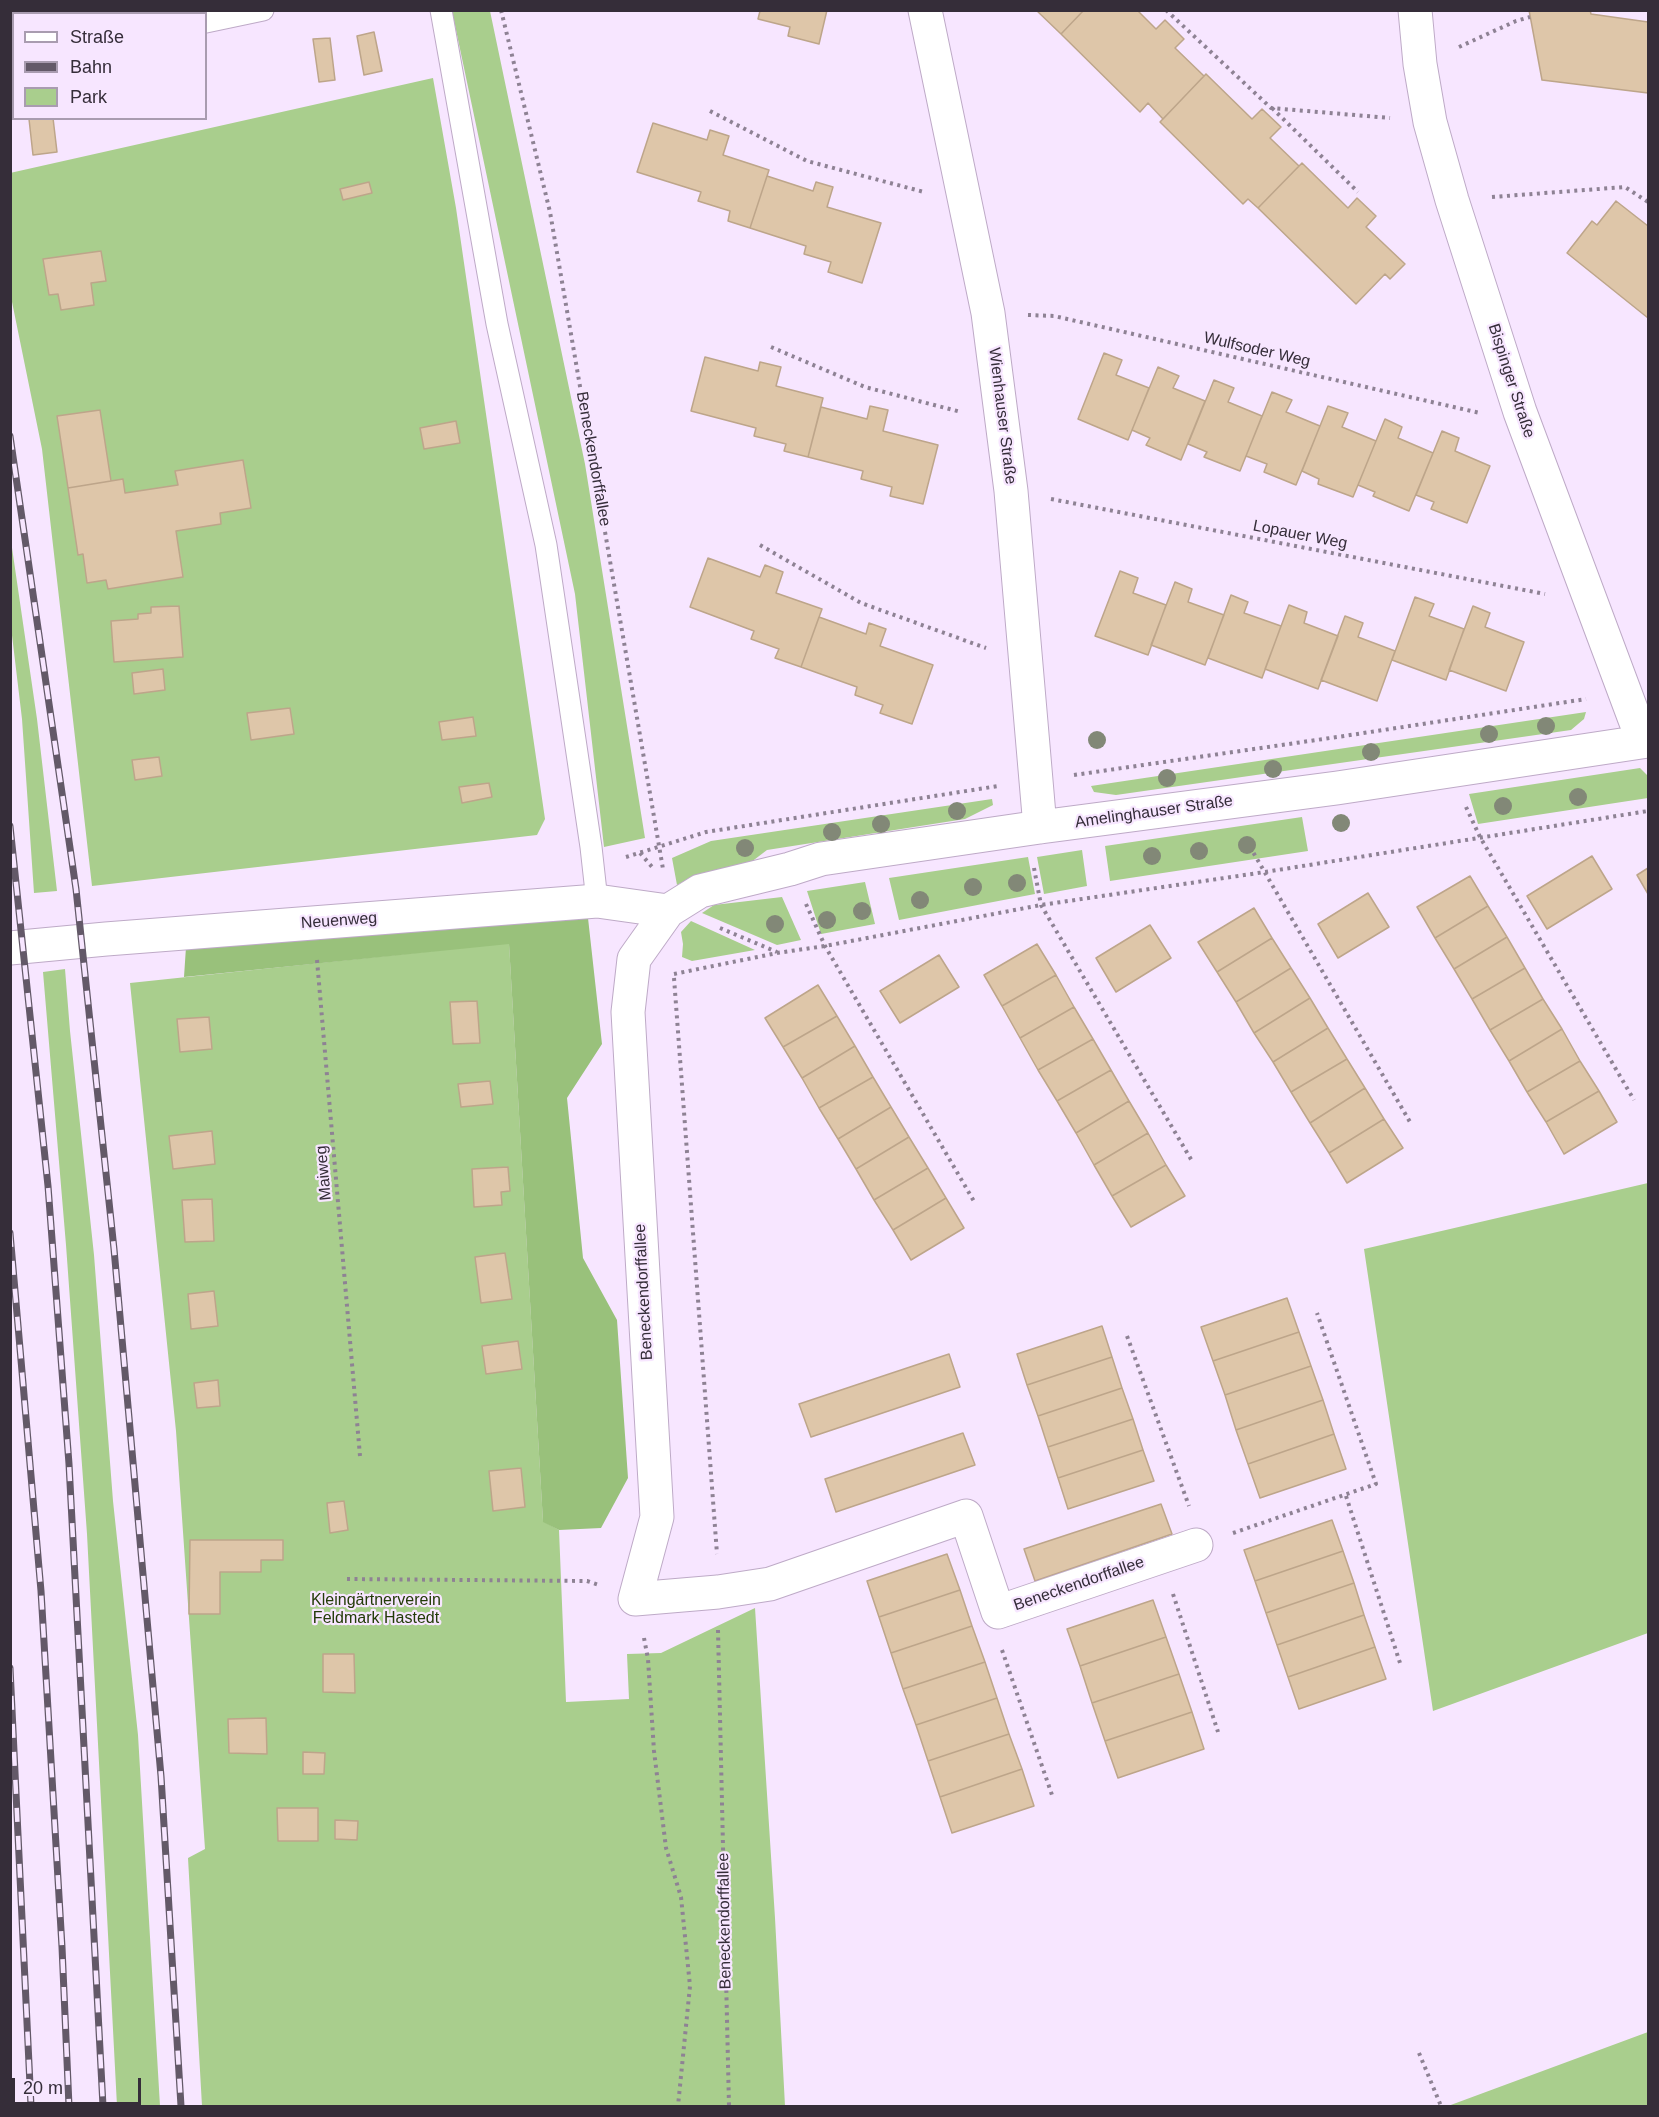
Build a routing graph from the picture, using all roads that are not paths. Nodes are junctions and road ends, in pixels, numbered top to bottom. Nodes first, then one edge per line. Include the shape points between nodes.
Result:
1 (263, 10) edge
2 (441, 10) edge
3 (925, 10) edge
4 (1415, 10) edge
5 (207, 22) edge
6 (1646, 741) edge
7 (1040, 827) junction
8 (597, 902) junction
9 (668, 911) junction
10 (10, 948) edge
11 (1196, 1545) road end

1 - 5 lane
2 - 8 lane via 497,324 546,545
3 - 7 street, Wienhauser Straße via 988,313 1011,491
4 - 6 street, Bispinger Straße via 1430,122 1452,200 1520,412 1584,589
6 - 7 street, Amelinghauser Straße
7 - 9 street, Amelinghauser Straße via 821,859 700,891
8 - 9 street, Neuenweg
8 - 10 street, Neuenweg
9 - 11 street, Beneckendorffallee via 634,959 628,1012 657,1517 635,1599 770,1584 966,1516 998,1612

